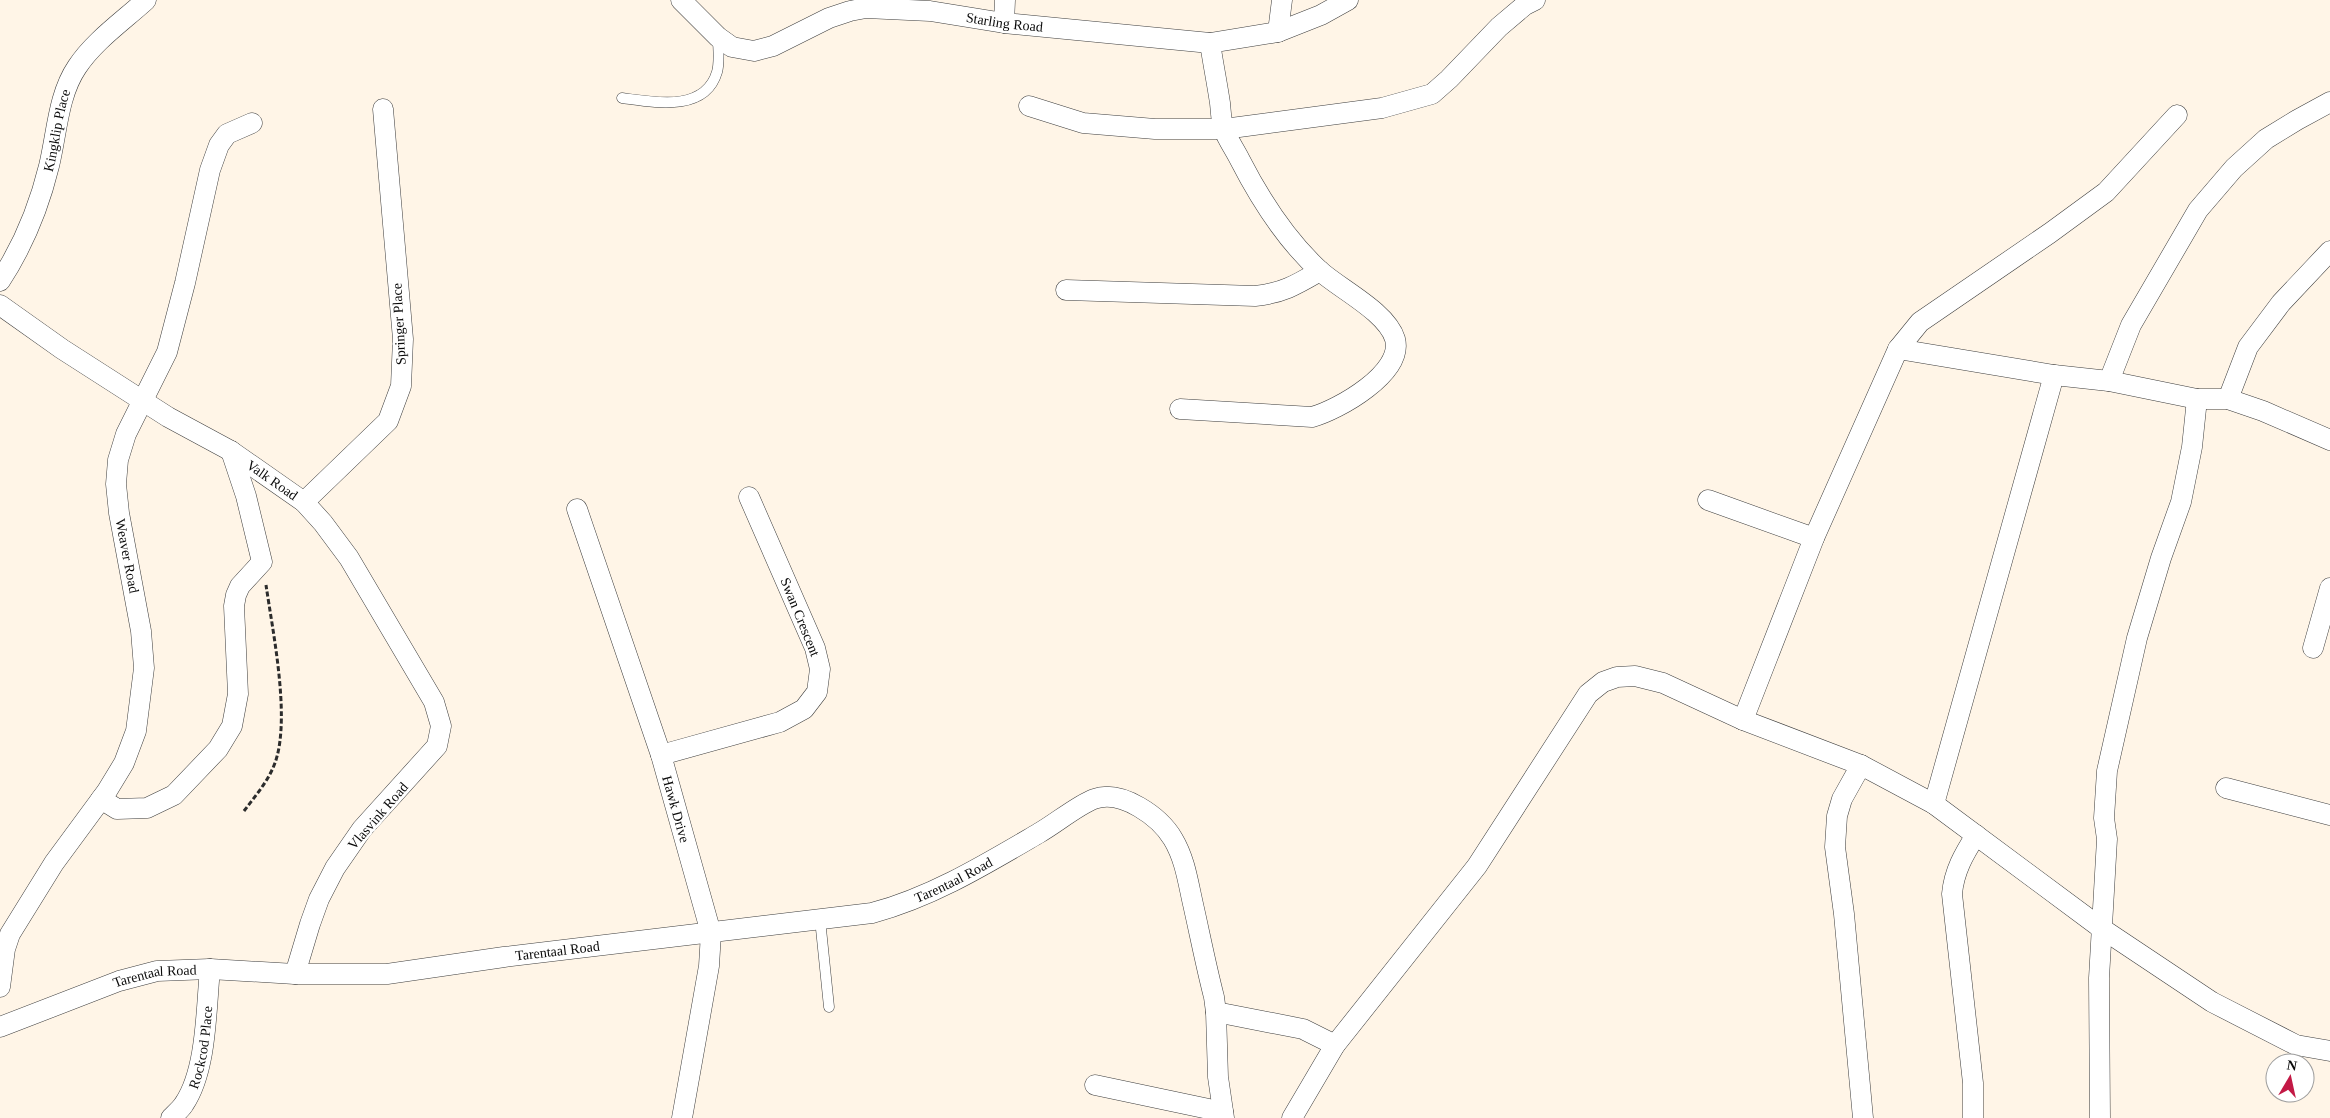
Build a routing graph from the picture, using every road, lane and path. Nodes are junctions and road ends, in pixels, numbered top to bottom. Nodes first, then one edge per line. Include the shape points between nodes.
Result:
1 (146, 0) edge
2 (681, 0) edge
3 (1006, 0) edge
4 (1282, 0) edge
5 (1348, 0) edge
6 (1534, 0) edge
7 (1004, 24) junction
8 (1278, 32) junction
9 (718, 37) junction
10 (1210, 43) junction
11 (622, 98) dead end
12 (2330, 102) edge
13 (1029, 106) dead end
14 (383, 109) dead end
15 (2177, 115) dead end
16 (252, 123) dead end
17 (1224, 129) junction
18 (2330, 251) edge
19 (1320, 271) junction
20 (0, 282) edge
21 (1066, 290) dead end
22 (0, 305) edge
23 (1898, 349) junction
24 (2054, 375) junction
25 (2110, 381) junction
26 (2197, 399) junction
27 (2228, 399) junction
28 (144, 400) junction
29 (1180, 409) dead end
30 (2330, 440) edge
31 (231, 452) junction
32 (749, 497) dead end
33 (1708, 500) dead end
34 (304, 502) junction
35 (577, 509) dead end
36 (1814, 538) junction
37 (262, 562) junction
38 (2330, 588) edge
39 (2313, 648) dead end
40 (1743, 720) junction
41 (437, 746) joint
42 (661, 756) junction
43 (1861, 765) junction
44 (2226, 788) dead end
45 (102, 798) junction
46 (1934, 804) junction
47 (244, 811) dead end
48 (2330, 815) edge
49 (1976, 835) junction
50 (820, 919) junction
51 (2101, 928) junction
52 (711, 933) junction
53 (210, 969) junction
54 (295, 974) junction
55 (0, 987) edge
56 (829, 1007) dead end
57 (1216, 1012) junction
58 (0, 1027) edge
59 (1335, 1045) junction
60 (2330, 1051) edge
61 (1095, 1085) dead end
62 (1224, 1115) edge
63 (171, 1118) edge
64 (682, 1118) edge
65 (1292, 1118) edge
66 (1864, 1118) edge
67 (1973, 1118) edge
68 (2100, 1118) edge

1 - 20 street, Kingklip Place via 90,50 70,79 49,167 30,228
2 - 9 street, Starling Road
3 - 7 street
4 - 8 street
5 - 8 street, Starling Road
6 - 17 street via 1499,27 1450,80 1432,94 1382,108
7 - 9 street, Starling Road via 930,11 866,8 829,18 773,46 754,51 732,47
7 - 10 street, Starling Road
8 - 10 street, Starling Road
9 - 11 lane via 718,71 712,85 696,96 667,104
10 - 17 street
12 - 25 street via 2266,139 2234,168 2198,210 2131,325
13 - 17 street via 1083,123 1156,129
14 - 34 street, Springer Place via 403,339 402,386 388,421
15 - 23 street via 2106,192 1920,322
16 - 28 street, Weaver Road via 227,134 219,145 210,170 167,352
17 - 19 street via 1251,182 1286,235
18 - 27 street via 2281,303 2248,347
19 - 21 street via 1292,288 1255,296
19 - 29 street via 1386,323 1392,332 1396,348 1384,373 1342,405 1312,417
22 - 28 street, Valk Road via 62,349
23 - 24 street
23 - 36 street
24 - 25 street
24 - 46 street
25 - 26 street
26 - 27 street
26 - 51 street via 2181,502 2137,638 2107,771 2104,810 2107,839
27 - 30 street
28 - 31 street, Valk Road
28 - 45 street, Weaver Road via 126,434 118,460 116,484 118,513 141,631 144,668 136,731 124,763
31 - 34 street, Valk Road
31 - 37 street via 246,496
32 - 42 street, Swan Crescent via 815,648 820,669 817,692 804,709 780,722
33 - 36 street
34 - 41 street, Valk Road via 348,558 434,702 441,726
35 - 42 street, Hawk Drive
36 - 40 street
37 - 45 street via 236,595 238,694 232,726 218,749 174,795 147,808 117,809
37 - 47 path via 276,654 282,731 273,768
38 - 39 street
40 - 43 street
40 - 59 street via 1663,683 1636,676 1617,676 1603,682 1588,694 1477,866
41 - 54 street, Vlasvink Road via 362,829 335,868 313,916
42 - 52 street, Hawk Drive
43 - 46 street
43 - 66 street via 1836,816 1835,847
44 - 48 street
45 - 55 street, Weaver Road via 54,863 10,934
46 - 49 street
49 - 51 street
49 - 67 street via 1959,862 1952,894 1973,1082
50 - 52 street, Tarentaal Road
50 - 56 lane
50 - 57 street, Tarentaal Road via 898,906 932,892 1095,798 1119,798 1156,817 1173,839 1185,866
51 - 60 street via 2212,1002 2296,1045
51 - 68 street
52 - 54 street, Tarentaal Road via 387,974
52 - 64 street, Hawk Drive via 709,966
53 - 54 street, Tarentaal Road
53 - 58 street, Tarentaal Road via 158,971 119,981
53 - 63 street, Rockcod Place via 205,1027 194,1084 184,1105
57 - 59 street via 1303,1029
57 - 62 street via 1218,1077
59 - 65 street
61 - 62 street

